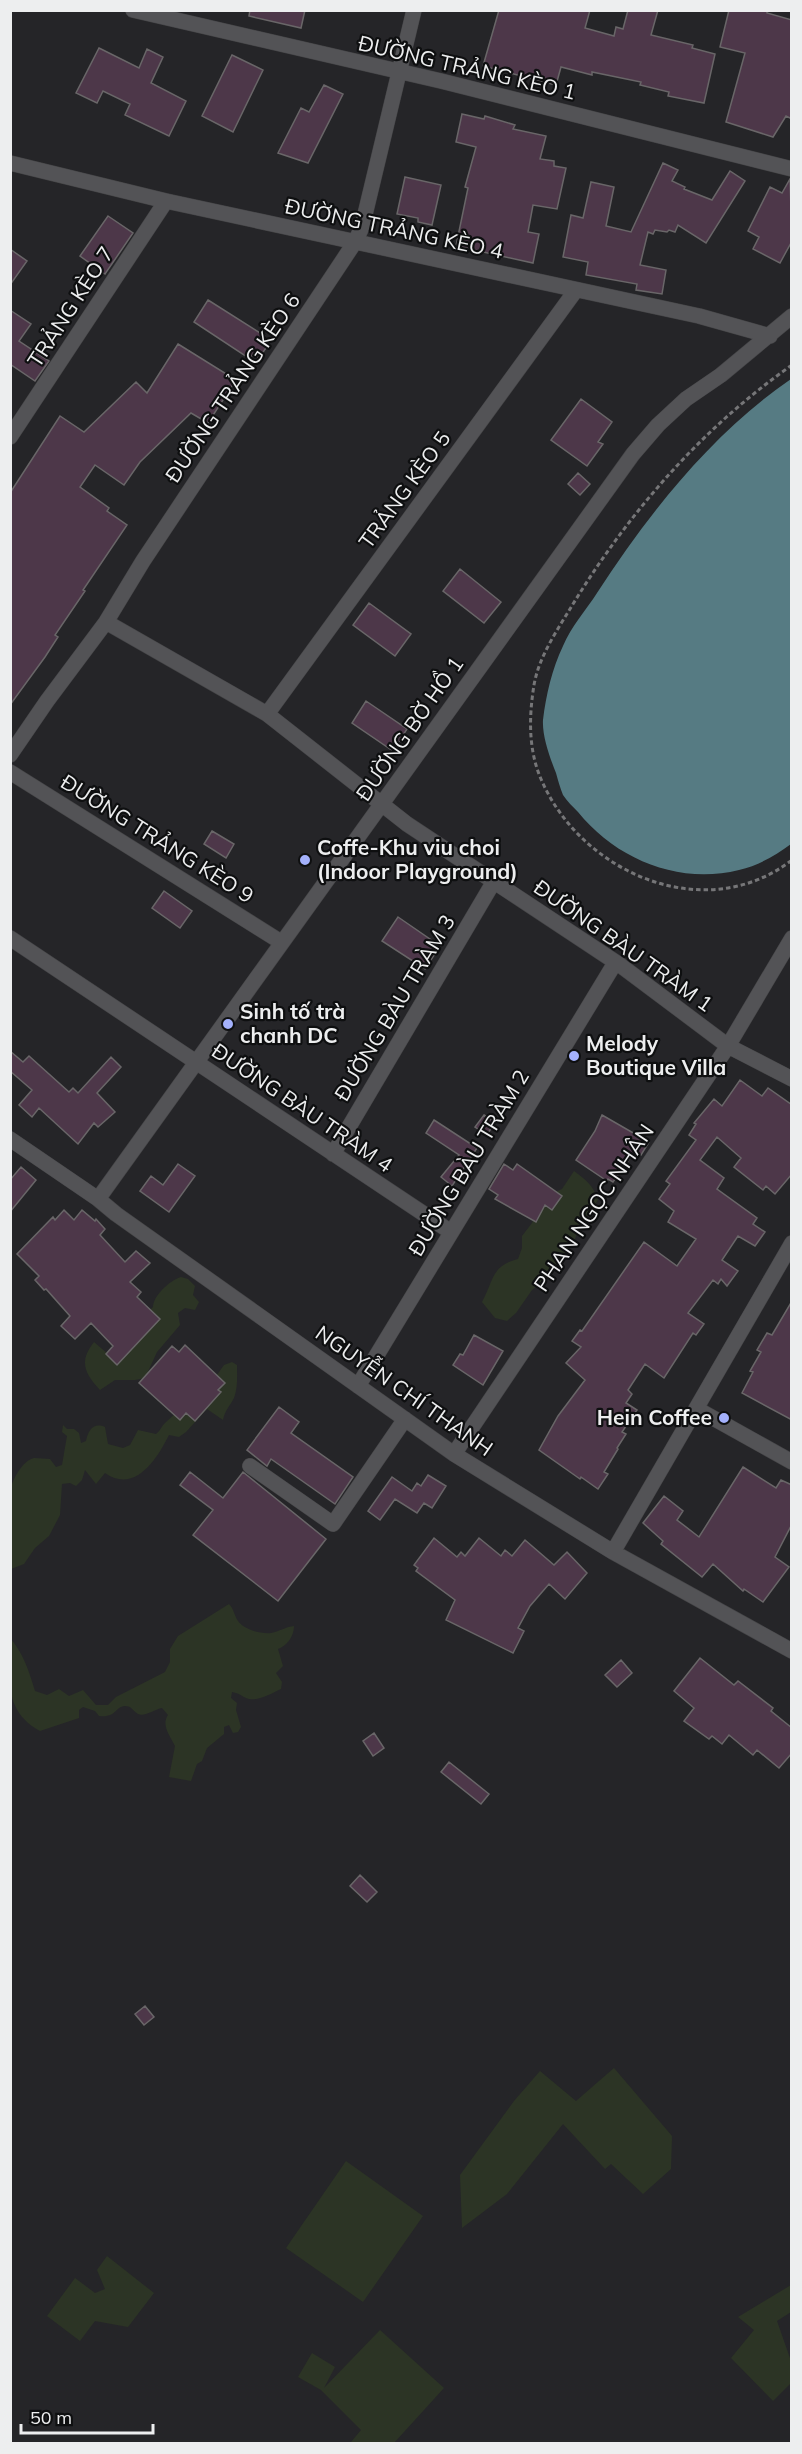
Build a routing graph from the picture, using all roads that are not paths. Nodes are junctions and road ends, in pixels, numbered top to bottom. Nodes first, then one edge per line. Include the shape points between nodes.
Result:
1 (133, 10) edge
2 (414, 10) edge
3 (399, 73) junction
4 (10, 163) edge
5 (792, 169) edge
6 (166, 201) junction
7 (355, 243) junction
8 (576, 290) junction
9 (792, 316) edge
10 (770, 336) junction
11 (10, 437) edge
12 (106, 622) junction
13 (267, 714) junction
14 (10, 755) edge
15 (10, 772) edge
16 (381, 806) junction
17 (493, 883) junction
18 (10, 938) edge
19 (792, 938) edge
20 (281, 942) junction
21 (615, 963) junction
22 (728, 1046) junction
23 (195, 1062) junction
24 (792, 1079) edge
25 (10, 1139) edge
26 (333, 1154) junction
27 (98, 1199) junction
28 (451, 1232) junction
29 (792, 1243) edge
30 (358, 1386) junction
31 (697, 1409) junction
32 (405, 1419) junction
33 (454, 1454) junction
34 (792, 1462) edge
35 (249, 1466) dead end
36 (613, 1552) junction
37 (792, 1652) edge

1 - 3 street, ĐƯỜNG TRẢNG KÈO 1
2 - 3 street, ĐƯỜNG TRẢNG KÈO 6
3 - 5 street, ĐƯỜNG TRẢNG KÈO 1
3 - 7 street, ĐƯỜNG TRẢNG KÈO 6 via 363,227
4 - 6 street, ĐƯỜNG TRẢNG KÈO 4
6 - 7 street, ĐƯỜNG TRẢNG KÈO 4
6 - 11 street, TRẢNG KÈO 7
7 - 8 street, ĐƯỜNG TRẢNG KÈO 4
7 - 12 street, ĐƯỜNG TRẢNG KÈO 6 via 142,561
8 - 10 street, ĐƯỜNG TRẢNG KÈO 4 via 699,316
8 - 13 street, TRẢNG KÈO 5
9 - 10 street, ĐƯỜNG BỜ HỒ 1
10 - 16 street, ĐƯỜNG BỜ HỒ 1 via 686,399 633,454
12 - 13 street, ĐƯỜNG BÀU TRÀM 1
12 - 14 street, ĐƯỜNG TRẢNG KÈO 6
13 - 16 street, ĐƯỜNG BÀU TRÀM 1
15 - 20 street, ĐƯỜNG TRẢNG KÈO 9
16 - 17 street, ĐƯỜNG BÀU TRÀM 1
16 - 20 street, ĐƯỜNG BỜ HỒ 1
17 - 21 street, ĐƯỜNG BÀU TRÀM 1
17 - 26 street, ĐƯỜNG BÀU TRÀM 3
18 - 23 street, ĐƯỜNG BÀU TRÀM 4
19 - 22 street, PHAN NGỌC NHÂN
20 - 23 street, ĐƯỜNG BỜ HỒ 1
21 - 22 street, ĐƯỜNG BÀU TRÀM 1
21 - 28 street, ĐƯỜNG BÀU TRÀM 2
22 - 24 street
22 - 33 street, PHAN NGỌC NHÂN
23 - 26 street, ĐƯỜNG BÀU TRÀM 4
23 - 27 street, ĐƯỜNG BỜ HỒ 1
25 - 27 street, NGUYỄN CHÍ THANH
26 - 28 street, ĐƯỜNG BÀU TRÀM 4
27 - 30 street, NGUYỄN CHÍ THANH
28 - 30 street, ĐƯỜNG BÀU TRÀM 2
29 - 31 street
30 - 32 street, NGUYỄN CHÍ THANH
31 - 34 street
31 - 36 street
32 - 33 street, NGUYỄN CHÍ THANH
32 - 35 street via 333,1524
33 - 36 street, NGUYỄN CHÍ THANH
36 - 37 street, NGUYỄN CHÍ THANH

